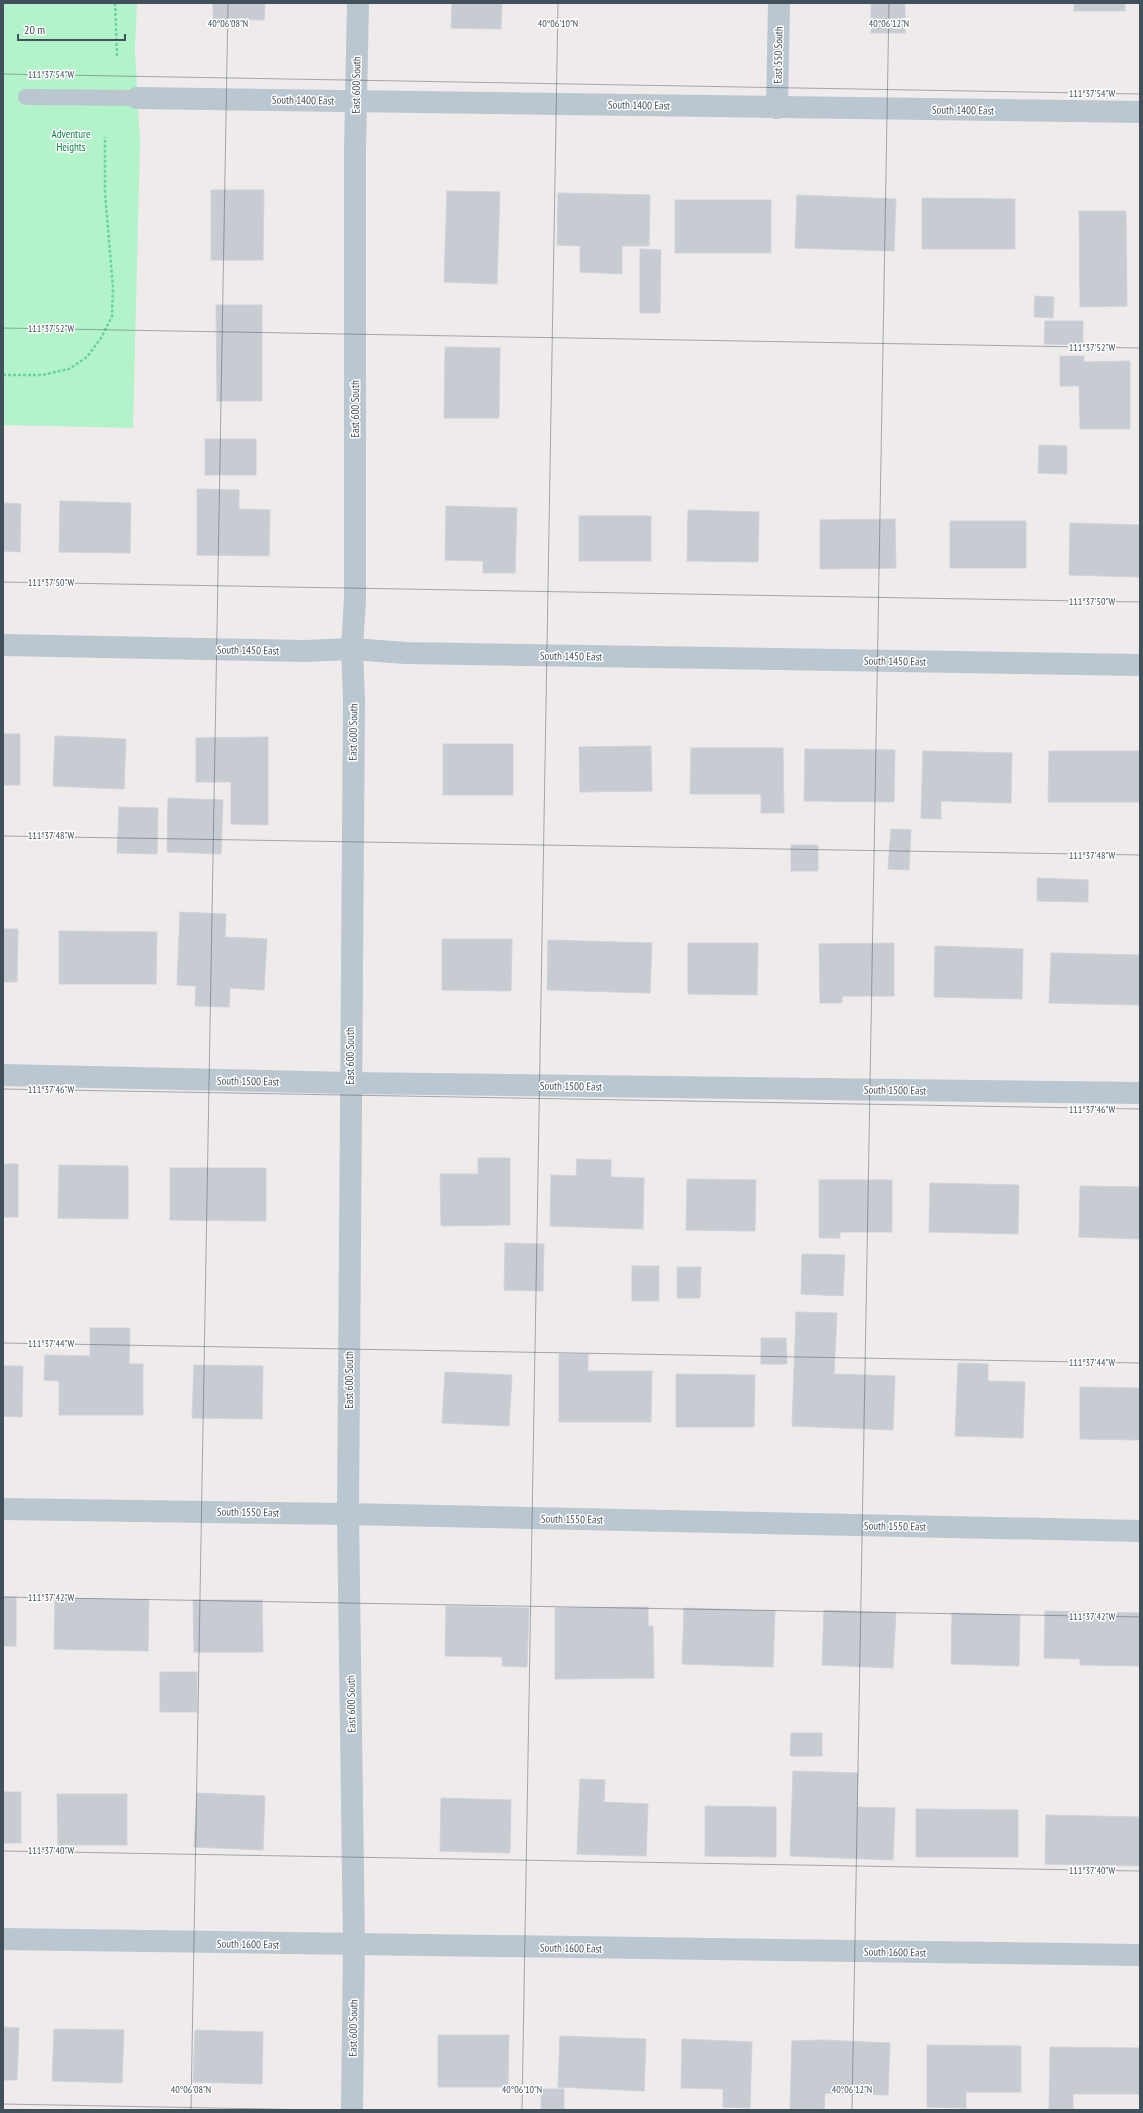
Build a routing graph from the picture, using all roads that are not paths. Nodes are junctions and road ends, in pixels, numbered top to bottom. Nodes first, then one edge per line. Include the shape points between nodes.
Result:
1 (358, 3) edge
2 (779, 3) edge
3 (26, 97) dead end
4 (137, 98) joint
5 (356, 101) junction
6 (777, 108) junction
7 (1140, 112) edge
8 (3, 645) edge
9 (352, 649) junction
10 (1140, 665) edge
11 (3, 1075) edge
12 (350, 1083) junction
13 (1140, 1093) edge
14 (3, 1509) edge
15 (348, 1514) junction
16 (1140, 1531) edge
17 (3, 1939) edge
18 (354, 1945) junction
19 (1140, 1955) edge
20 (352, 2110) edge

1 - 5 street, East 600 South
2 - 6 street, East 550 South
3 - 4 lane
4 - 5 street, South 1400 East
5 - 6 street, South 1400 East
5 - 9 street, East 600 South via 355,599
6 - 7 street, South 1400 East
8 - 9 street, South 1450 East via 305,651
9 - 10 street, South 1450 East via 414,653
9 - 12 street, East 600 South via 354,700
11 - 12 street, South 1500 East
12 - 13 street, South 1500 East
12 - 15 street, East 600 South
14 - 15 street, South 1550 East
15 - 16 street, South 1550 East
15 - 18 street, East 600 South
17 - 18 street, South 1600 East
18 - 19 street, South 1600 East
18 - 20 street, East 600 South

